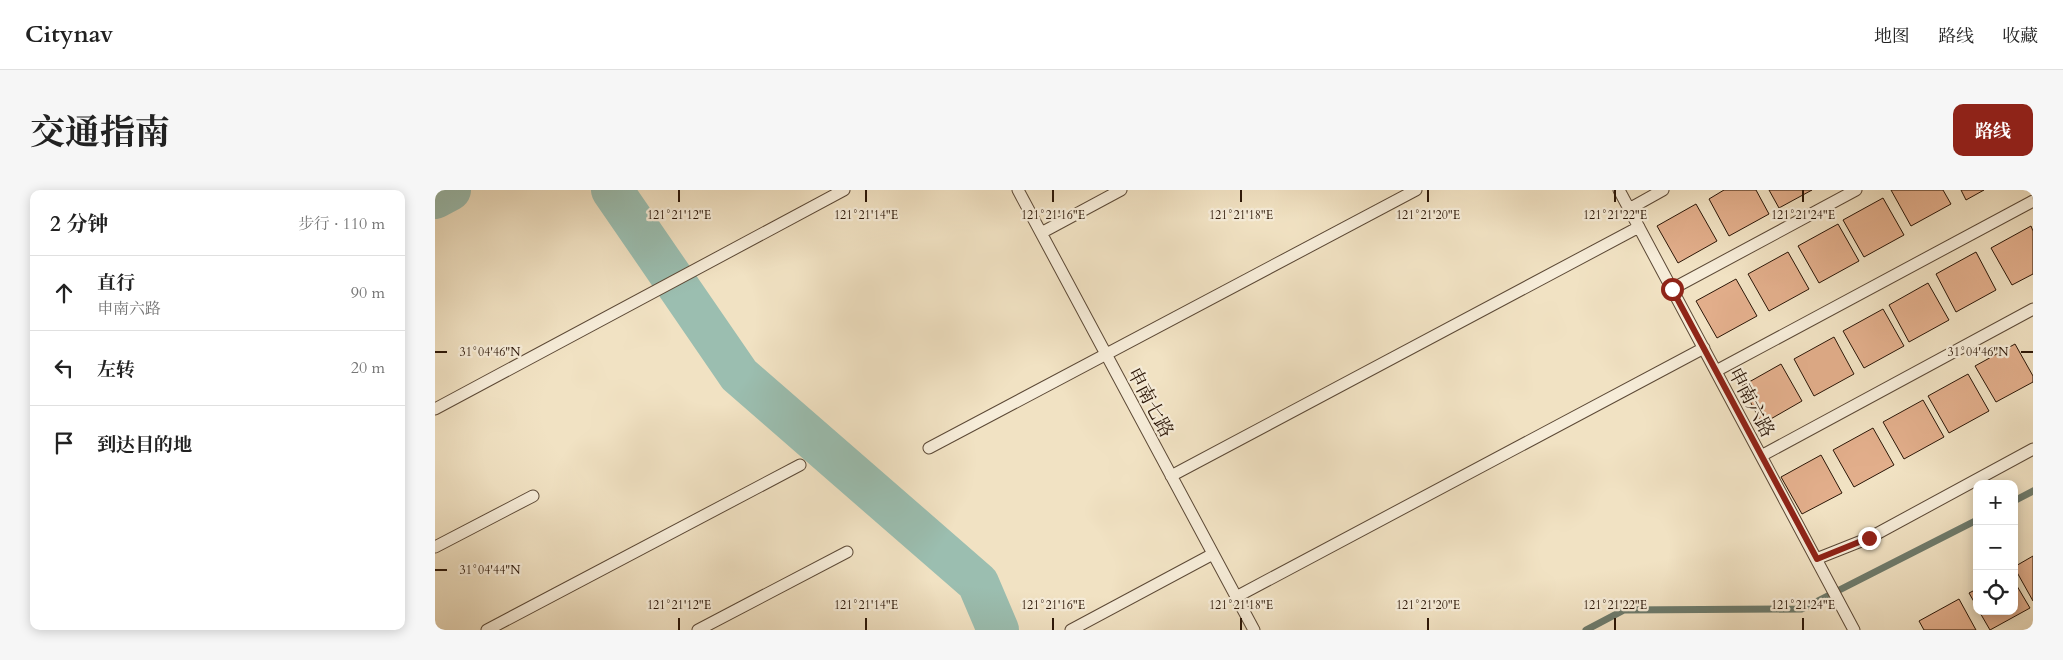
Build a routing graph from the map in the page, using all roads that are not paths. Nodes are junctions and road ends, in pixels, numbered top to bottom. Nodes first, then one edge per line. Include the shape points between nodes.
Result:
1 (844, 190) edge
2 (1018, 190) edge
3 (1121, 190) edge
4 (1416, 190) edge
5 (1619, 190) edge
6 (1663, 190) edge
7 (1856, 190) edge
8 (2033, 201) edge
9 (1629, 208) junction
10 (1639, 227) junction
11 (1041, 233) junction
12 (1672, 289) junction
13 (2033, 309) edge
14 (1704, 348) junction
15 (1106, 355) junction
16 (1716, 372) junction
17 (435, 408) edge
18 (929, 448) dead end
19 (2033, 449) edge
20 (1761, 456) junction
21 (800, 466) dead end
22 (1171, 476) junction
23 (533, 496) dead end
24 (435, 547) edge
25 (847, 552) dead end
26 (1213, 554) junction
27 (1818, 562) junction
28 (1236, 598) junction
29 (487, 630) edge
30 (698, 630) edge
31 (1071, 630) edge
32 (1253, 630) edge
33 (1854, 630) edge

1 - 17 lane
2 - 11 lane, 申南七路
3 - 11 lane
4 - 15 lane
5 - 9 lane, 申南六路
6 - 9 lane
7 - 12 lane
8 - 16 lane
9 - 10 lane, 申南六路
10 - 12 lane, 申南六路
10 - 22 lane
11 - 15 lane, 申南七路
12 - 14 lane, 申南六路
13 - 20 lane
14 - 16 lane, 申南六路
14 - 28 lane
15 - 18 lane
15 - 22 lane, 申南七路
16 - 20 lane, 申南六路
19 - 27 lane
20 - 27 lane, 申南六路
21 - 29 lane
22 - 26 lane, 申南七路
23 - 24 lane
25 - 30 lane
26 - 28 lane, 申南七路
26 - 31 lane
27 - 33 lane, 申南六路
28 - 32 lane, 申南七路

